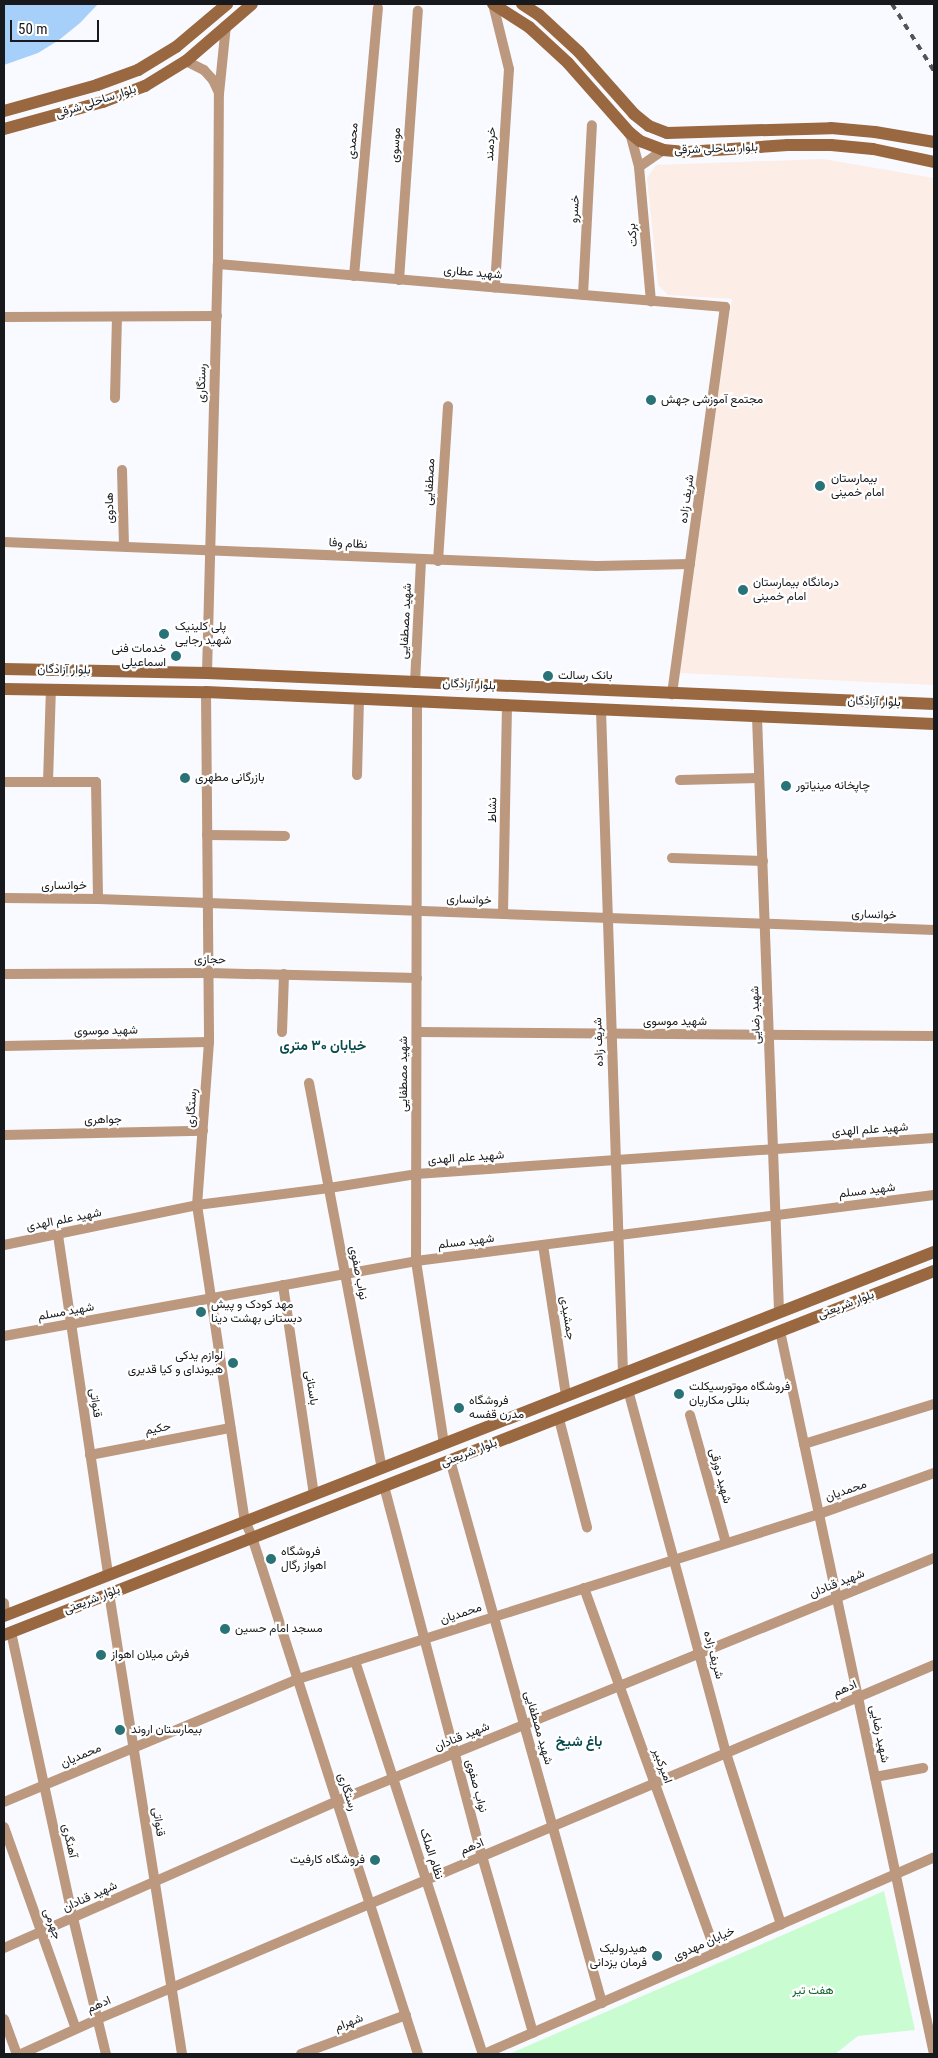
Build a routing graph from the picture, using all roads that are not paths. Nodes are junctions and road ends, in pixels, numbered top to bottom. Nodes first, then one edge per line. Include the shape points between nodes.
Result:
1 (227, 4) edge
2 (252, 4) edge
3 (493, 4) edge
4 (522, 4) edge
5 (378, 8) dead end
6 (418, 11) dead end
7 (226, 25) junction
8 (186, 61) junction
9 (219, 94) junction
10 (4, 111) edge
11 (592, 125) dead end
12 (4, 129) edge
13 (630, 133) junction
14 (934, 142) edge
15 (664, 150) junction
16 (934, 162) edge
17 (640, 167) junction
18 (218, 264) junction
19 (354, 276) junction
20 (399, 280) junction
21 (495, 288) junction
22 (583, 295) junction
23 (651, 301) junction
24 (725, 307) joint
25 (217, 316) junction
26 (4, 317) edge
27 (117, 317) junction
28 (115, 398) dead end
29 (448, 406) dead end
30 (122, 470) dead end
31 (4, 542) edge
32 (124, 546) junction
33 (210, 549) junction
34 (421, 560) junction
35 (438, 561) junction
36 (690, 564) junction
37 (4, 669) edge
38 (207, 673) junction
39 (415, 683) junction
40 (466, 685) junction
41 (4, 688) edge
42 (51, 690) junction
43 (206, 692) junction
44 (672, 694) junction
45 (360, 700) junction
46 (417, 702) junction
47 (934, 704) edge
48 (465, 705) junction
49 (507, 706) junction
50 (601, 710) junction
51 (757, 716) junction
52 (934, 724) edge
53 (357, 775) dead end
54 (760, 778) junction
55 (680, 780) dead end
56 (4, 782) edge
57 (48, 782) junction
58 (207, 834) junction
59 (285, 836) dead end
60 (672, 858) dead end
61 (762, 861) junction
62 (4, 898) edge
63 (98, 898) junction
64 (208, 903) junction
65 (416, 910) junction
66 (503, 914) junction
67 (608, 918) junction
68 (765, 923) junction
69 (934, 930) edge
70 (208, 972) junction
71 (4, 974) edge
72 (284, 974) junction
73 (416, 978) junction
74 (282, 1032) dead end
75 (416, 1032) junction
76 (612, 1034) junction
77 (769, 1035) junction
78 (934, 1036) edge
79 (209, 1042) junction
80 (4, 1046) edge
81 (309, 1083) dead end
82 (203, 1131) junction
83 (4, 1135) edge
84 (934, 1138) edge
85 (773, 1149) junction
86 (616, 1160) junction
87 (416, 1174) junction
88 (329, 1188) junction
89 (934, 1195) edge
90 (197, 1205) junction
91 (776, 1215) junction
92 (58, 1235) junction
93 (618, 1235) junction
94 (4, 1245) edge
95 (543, 1245) junction
96 (934, 1252) edge
97 (416, 1261) junction
98 (934, 1271) edge
99 (345, 1274) junction
100 (283, 1285) junction
101 (210, 1298) junction
102 (780, 1312) junction
103 (71, 1324) junction
104 (780, 1331) junction
105 (4, 1336) edge
106 (623, 1374) junction
107 (628, 1390) junction
108 (566, 1396) junction
109 (934, 1404) edge
110 (690, 1415) dead end
111 (559, 1418) junction
112 (230, 1428) junction
113 (444, 1444) junction
114 (804, 1444) junction
115 (90, 1455) junction
116 (450, 1460) junction
117 (382, 1468) junction
118 (934, 1473) edge
119 (384, 1486) junction
120 (314, 1494) junction
121 (819, 1514) junction
122 (245, 1521) junction
123 (588, 1527) dead end
124 (252, 1538) junction
125 (726, 1543) junction
126 (934, 1558) edge
127 (674, 1560) junction
128 (108, 1575) junction
129 (584, 1588) junction
130 (109, 1594) junction
131 (837, 1598) junction
132 (4, 1611) edge
133 (494, 1617) junction
134 (8, 1633) edge
135 (424, 1639) junction
136 (699, 1654) junction
137 (355, 1661) junction
138 (934, 1665) edge
139 (298, 1679) junction
140 (620, 1686) junction
141 (858, 1697) junction
142 (524, 1725) junction
143 (134, 1748) junction
144 (455, 1753) junction
145 (726, 1753) junction
146 (923, 1768) dead end
147 (875, 1777) junction
148 (393, 1778) junction
149 (655, 1784) junction
150 (44, 1785) junction
151 (337, 1801) junction
152 (4, 1802) edge
153 (4, 1827) edge
154 (552, 1827) junction
155 (482, 1856) junction
156 (934, 1857) edge
157 (896, 1874) junction
158 (426, 1880) junction
159 (155, 1882) junction
160 (370, 1904) junction
161 (73, 1918) junction
162 (781, 1924) junction
163 (41, 1932) junction
164 (4, 1948) edge
165 (716, 1953) junction
166 (172, 1987) junction
167 (602, 2003) junction
168 (406, 2014) junction
169 (4, 2019) edge
170 (98, 2019) junction
171 (76, 2029) junction
172 (533, 2033) junction
173 (17, 2054) edge
174 (21, 2054) edge
175 (106, 2054) edge
176 (182, 2054) edge
177 (301, 2054) edge
178 (418, 2054) edge
179 (483, 2054) edge
180 (934, 2054) edge

1 - 10 main road, بلوار ساحلی شرقی via 176,48 138,70
2 - 7 main road, بلوار ساحلی شرقی
3 - 13 main road, بلوار ساحلی شرقی via 529,27 568,63
3 - 21 street, خردمند via 508,69
4 - 14 main road, بلوار ساحلی شرقی via 539,15 579,52 634,114 649,126 667,133 831,128
5 - 19 street, محمدی
6 - 20 street, موسوی
7 - 8 main road, بلوار ساحلی شرقی
7 - 9 street, رستگاری
8 - 9 street via 209,75
8 - 12 main road, بلوار ساحلی شرقی via 145,86 103,102
9 - 18 street, رستگاری
11 - 22 street, خسرو
13 - 15 main road, بلوار ساحلی شرقی via 640,141
13 - 17 street, برکت
15 - 16 main road, بلوار ساحلی شرقی via 686,152 831,145 874,149
15 - 17 street
17 - 23 street, برکت
18 - 19 street, شهید عطاری
18 - 25 street, رستگاری
19 - 20 street, شهید عطاری
20 - 21 street, شهید عطاری
21 - 22 street, شهید عطاری
22 - 23 street, شهید عطاری
23 - 24 street, شهید عطاری
24 - 36 street, شریف زاده
25 - 27 street
25 - 33 street, رستگاری
26 - 27 street
27 - 28 street
29 - 35 street, مصطفایی
30 - 32 street, هادوی
31 - 32 street, نظام وفا
32 - 33 street, نظام وفا
33 - 34 street, نظام وفا
33 - 38 street, رستگاری
34 - 35 street, نظام وفا
34 - 39 street, شهید مصطفایی
35 - 36 street, نظام وفا via 597,566
36 - 44 street, شریف زاده
37 - 38 main road, بلوار آزادگان
38 - 39 main road, بلوار آزادگان
39 - 40 main road, بلوار آزادگان
40 - 44 main road, بلوار آزادگان
40 - 48 main road
41 - 42 main road, بلوار آزادگان
42 - 43 main road, بلوار آزادگان
42 - 57 street
43 - 45 main road, بلوار آزادگان
43 - 58 street, رستگاری
44 - 47 main road, بلوار آزادگان
45 - 46 main road, بلوار آزادگان
45 - 53 street
46 - 48 main road, بلوار آزادگان
46 - 65 street, شهید مصطفایی
48 - 49 main road, بلوار آزادگان
49 - 50 main road, بلوار آزادگان
49 - 66 street, نشاط
50 - 51 main road, بلوار آزادگان
50 - 67 street, شریف زاده
51 - 52 main road, بلوار آزادگان
51 - 54 street, شهید رضایی
54 - 55 street
54 - 61 street, شهید رضایی
56 - 57 street
57 - 63 street via 96,782
58 - 59 street
58 - 64 street, رستگاری
60 - 61 street
61 - 68 street, شهید رضایی
62 - 63 street, خوانساری
63 - 64 street, خوانساری
64 - 65 street, خوانساری
64 - 70 street, رستگاری
65 - 66 street, خوانساری
65 - 73 street, شهید مصطفایی
66 - 67 street, خوانساری
67 - 68 street, خوانساری
67 - 76 street, شریف زاده
68 - 69 street, خوانساری
68 - 77 street, شهید رضایی
70 - 71 street, حجازی
70 - 72 street, حجازی
70 - 79 street, رستگاری
72 - 73 street, حجازی
72 - 74 street
73 - 75 street, شهید مصطفایی
75 - 76 street, شهید موسوی
75 - 87 street, شهید مصطفایی
76 - 77 street, شهید موسوی
76 - 86 street, شریف زاده
77 - 78 street, شهید موسوی
77 - 85 street, شهید رضایی
79 - 80 street, شهید موسوی
79 - 82 street, رستگاری
81 - 88 street, نواب صفوی
82 - 83 street, جواهری
82 - 90 street, رستگاری
84 - 85 street, شهید علم الهدی
85 - 86 street, شهید علم الهدی
85 - 91 street, شهید رضایی
86 - 87 street, شهید علم الهدی
86 - 93 street, شریف زاده
87 - 88 street, شهید علم الهدی
87 - 97 street, شهید مصطفایی
88 - 90 street, شهید علم الهدی
88 - 99 street, نواب صفوی
89 - 91 street, شهید مسلم
90 - 92 street, شهید علم الهدی
90 - 101 street, رستگاری
91 - 93 street, شهید مسلم
91 - 102 street, شهید رضایی
92 - 94 street, شهید علم الهدی
92 - 103 street, قنواتی
93 - 95 street, شهید مسلم
93 - 106 street, شریف زاده
95 - 97 street, شهید مسلم
95 - 108 street, جمشیدی
96 - 102 main road, بلوار شریعتی
97 - 99 street, شهید مسلم
97 - 113 street, شهید مصطفایی
98 - 104 main road, بلوار شریعتی
99 - 100 street, شهید مسلم
99 - 117 street, نواب صفوی
100 - 101 street, شهید مسلم
100 - 120 street, باستانی
101 - 103 street, شهید مسلم
101 - 112 street, رستگاری
102 - 106 main road, بلوار شریعتی
103 - 105 street, شهید مسلم
103 - 115 street, قنواتی
104 - 107 main road, بلوار شریعتی
104 - 114 street, شهید رضایی
106 - 108 main road, بلوار شریعتی
107 - 111 main road, بلوار شریعتی
107 - 127 street, شریف زاده
108 - 113 main road, بلوار شریعتی
109 - 114 street
110 - 125 street, شهید دورقی
111 - 116 main road, بلوار شریعتی
111 - 123 street
112 - 115 street, حکیم
112 - 122 street, رستگاری
113 - 117 main road, بلوار شریعتی
114 - 121 street, شهید رضایی
115 - 128 street, قنواتی
116 - 119 main road, بلوار شریعتی
116 - 133 street, شهید مصطفایی
117 - 120 main road, بلوار شریعتی
118 - 121 street, محمدیان
119 - 124 main road, بلوار شریعتی
119 - 135 street, نواب صفوی
120 - 122 main road, بلوار شریعتی
121 - 125 street, محمدیان
121 - 131 street, شهید رضایی
122 - 124 street, رستگاری
122 - 128 main road, بلوار شریعتی
124 - 130 main road, بلوار شریعتی
124 - 139 street, رستگاری
125 - 127 street, محمدیان
126 - 131 street, شهید قنادان
127 - 129 street, محمدیان
127 - 136 street, شریف زاده
128 - 132 main road, بلوار شریعتی
129 - 133 street, محمدیان
129 - 140 street, امیرکبیر
130 - 134 main road, بلوار شریعتی
130 - 143 street, قنواتی
131 - 136 street, شهید قنادان
131 - 141 street, شهید رضایی
133 - 135 street, محمدیان
133 - 142 street, شهید مصطفایی
134 - 150 street, آهنگری
135 - 137 street, محمدیان
135 - 144 street, نواب صفوی
136 - 140 street, شهید قنادان
136 - 145 street, شریف زاده
137 - 139 street, محمدیان
137 - 148 street, نظام الملک
138 - 141 street, ادهم
139 - 143 street, محمدیان
139 - 151 street, رستگاری
140 - 142 street, شهید قنادان
140 - 149 street, امیرکبیر
141 - 145 street, ادهم
141 - 147 street, شهید رضایی
142 - 144 street, شهید قنادان
142 - 154 street, شهید مصطفایی
143 - 150 street, محمدیان
143 - 159 street, قنواتی
144 - 148 street, شهید قنادان
144 - 155 street, نواب صفوی
145 - 149 street, ادهم
145 - 162 street, شریف زاده
146 - 147 street
147 - 157 street, شهید رضایی
148 - 151 street, شهید قنادان
148 - 158 street, نظام الملک
149 - 154 street, ادهم
149 - 165 street, امیرکبیر
150 - 152 street, محمدیان
150 - 161 street, آهنگری
151 - 159 street, شهید قنادان
151 - 160 street, رستگاری
153 - 163 street, جهرمی
154 - 155 street, ادهم
154 - 167 street, شهید مصطفایی
155 - 158 street, ادهم
155 - 172 street, نواب صفوی
156 - 157 street, خیابان مهدوی
157 - 162 street, خیابان مهدوی
157 - 180 street, شهید رضایی
158 - 160 street, ادهم
158 - 179 street, نظام الملک
159 - 161 street, شهید قنادان
159 - 166 street, قنواتی
160 - 166 street, ادهم
160 - 168 street, رستگاری
161 - 163 street, شهید قنادان
161 - 170 street, آهنگری
162 - 165 street, خیابان مهدوی
163 - 164 street, شهید قنادان
163 - 171 street, جهرمی
165 - 167 street, خیابان مهدوی
166 - 170 street, ادهم
166 - 176 street, قنواتی
167 - 172 street, خیابان مهدوی
168 - 177 street, شهرام
168 - 178 street, رستگاری
169 - 173 street
170 - 171 street, ادهم
170 - 175 street, آهنگری
171 - 174 street, ادهم
172 - 179 street, خیابان مهدوی

